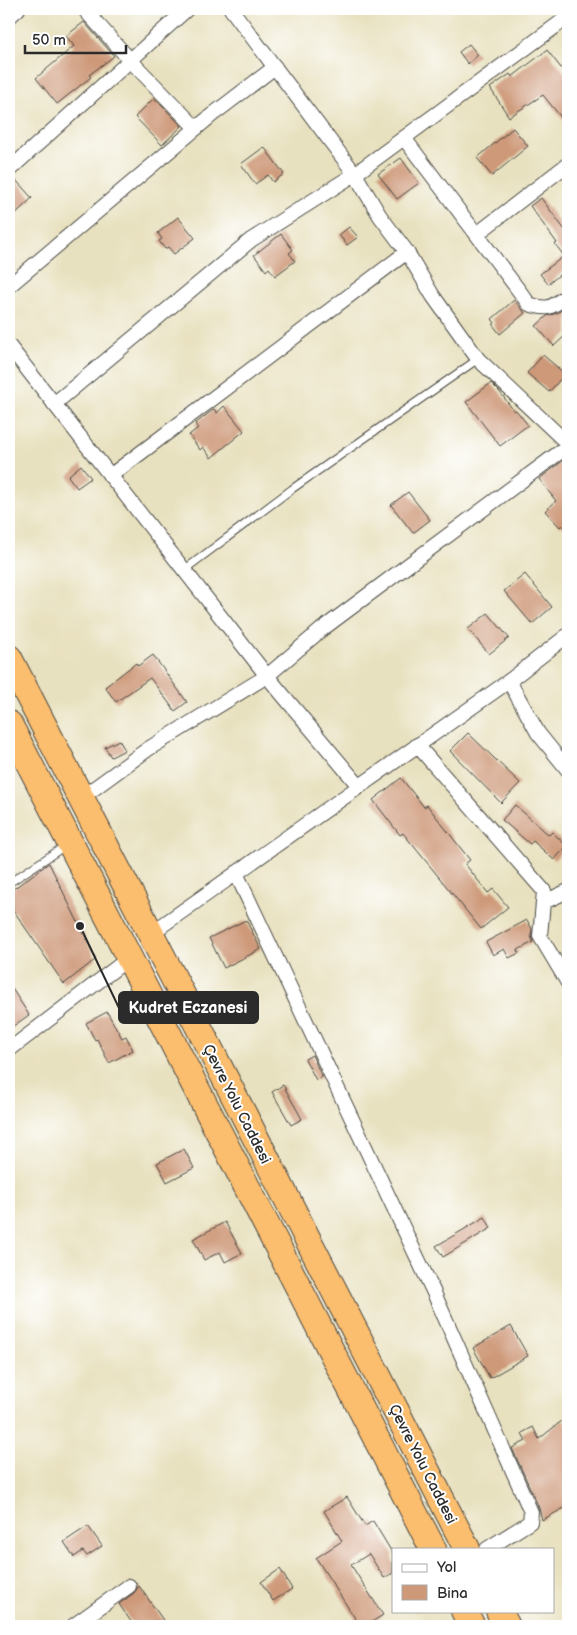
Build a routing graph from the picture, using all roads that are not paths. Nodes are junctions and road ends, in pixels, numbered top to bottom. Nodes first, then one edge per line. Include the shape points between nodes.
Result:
1 (18, 9) edge
2 (84, 9) edge
3 (187, 9) edge
4 (231, 9) edge
5 (9, 17) edge
6 (568, 17) edge
7 (130, 60) junction
8 (276, 67) junction
9 (196, 128) junction
10 (404, 138) junction
11 (568, 164) edge
12 (9, 170) edge
13 (355, 174) junction
14 (477, 234) junction
15 (407, 252) junction
16 (9, 286) edge
17 (568, 295) edge
18 (9, 346) edge
19 (478, 359) junction
20 (54, 404) junction
21 (568, 445) edge
22 (110, 476) junction
23 (184, 570) junction
24 (568, 635) edge
25 (9, 658) edge
26 (267, 676) junction
27 (509, 681) junction
28 (10, 728) edge
29 (417, 745) junction
30 (568, 770) edge
31 (359, 786) junction
32 (80, 798) junction
33 (70, 843) junction
34 (236, 873) junction
35 (9, 883) edge
36 (568, 891) edge
37 (544, 902) junction
38 (150, 934) junction
39 (129, 958) junction
40 (568, 982) edge
41 (9, 1050) edge
42 (432, 1548) edge
43 (466, 1548) edge
44 (489, 1548) edge
45 (129, 1586) dead end
46 (465, 1612) edge
47 (500, 1612) edge
48 (73, 1626) edge
49 (472, 1626) edge
50 (507, 1626) edge

1 - 5 street
2 - 7 street
3 - 7 street
4 - 8 street
6 - 10 street
7 - 9 street
7 - 12 street
8 - 9 street
8 - 13 street
9 - 16 street
10 - 13 street
10 - 14 street
11 - 14 street
13 - 15 street
13 - 20 street via 251,240
14 - 17 street via 529,304 543,309 556,305
15 - 19 street via 433,296
15 - 22 street
18 - 20 street
19 - 21 street
19 - 23 lane via 292,489
20 - 22 street
21 - 26 street via 321,630
22 - 23 street
23 - 26 street
24 - 27 street
25 - 32 highway, Çevre Yolu Caddesi
26 - 31 street
26 - 32 street via 148,749
27 - 29 street
27 - 30 street via 538,733
28 - 33 highway, Çevre Yolu Caddesi
29 - 31 street
29 - 37 street via 544,891
31 - 34 street
32 - 38 highway, Çevre Yolu Caddesi
33 - 35 lane
33 - 39 highway, Çevre Yolu Caddesi
34 - 38 street
34 - 44 street via 430,1284 531,1512 530,1522
36 - 37 street
37 - 40 street via 540,936
38 - 43 highway, Çevre Yolu Caddesi
39 - 41 street
39 - 42 highway, Çevre Yolu Caddesi
45 - 48 street
46 - 49 highway
47 - 50 highway

